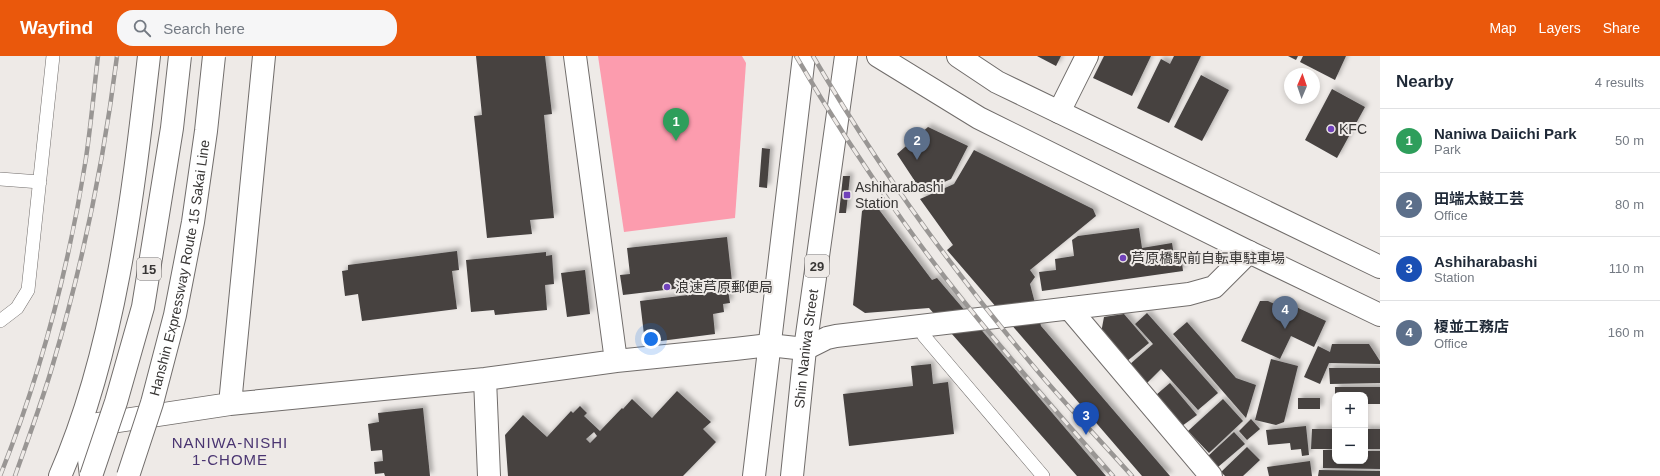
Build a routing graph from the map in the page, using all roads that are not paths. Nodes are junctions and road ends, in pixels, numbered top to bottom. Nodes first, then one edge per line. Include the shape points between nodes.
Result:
1 (53, 56) edge
2 (149, 56) edge
3 (180, 56) edge
4 (214, 56) edge
5 (264, 56) edge
6 (575, 56) edge
7 (804, 56) edge
8 (846, 56) edge
9 (878, 56) edge
10 (958, 56) edge
11 (1087, 56) edge
12 (1059, 112) junction
13 (0, 179) edge
14 (40, 182) junction
15 (1249, 252) junction
16 (1380, 267) edge
17 (1069, 308) junction
18 (1380, 315) edge
19 (0, 321) edge
20 (919, 325) junction
21 (769, 345) junction
22 (805, 349) junction
23 (616, 361) junction
24 (485, 379) junction
25 (230, 404) junction
26 (60, 476) edge
27 (91, 476) edge
28 (128, 476) edge
29 (489, 476) edge
30 (754, 476) edge
31 (792, 476) edge
32 (1043, 476) edge
33 (1210, 476) edge

1 - 14 lane
2 - 26 main road via 139,144 110,316 91,392
3 - 27 main road, Hanshin Expressway Route 15 Sakai Line / 15, bridge via 172,128 142,307 116,402
4 - 28 main road, Hanshin Expressway Route 15 Sakai Line / 15, bridge via 193,222 175,315 152,403
5 - 25 main road
6 - 23 main road
7 - 21 main road
8 - 22 main road, Shin Naniwa Street / 29
9 - 15 main road via 979,118
10 - 12 main road via 997,82
11 - 12 main road
12 - 16 main road
13 - 14 lane
14 - 19 lane via 28,290 17,308
15 - 17 main road via 1214,287 1189,294
15 - 18 main road
17 - 20 main road
17 - 33 main road
20 - 22 main road via 827,338
20 - 32 lane via 924,336
21 - 22 main road
21 - 23 main road
21 - 30 main road
22 - 31 main road, Shin Naniwa Street / 29
23 - 24 main road
24 - 25 main road
24 - 29 main road
25 - 27 main road via 85,426

